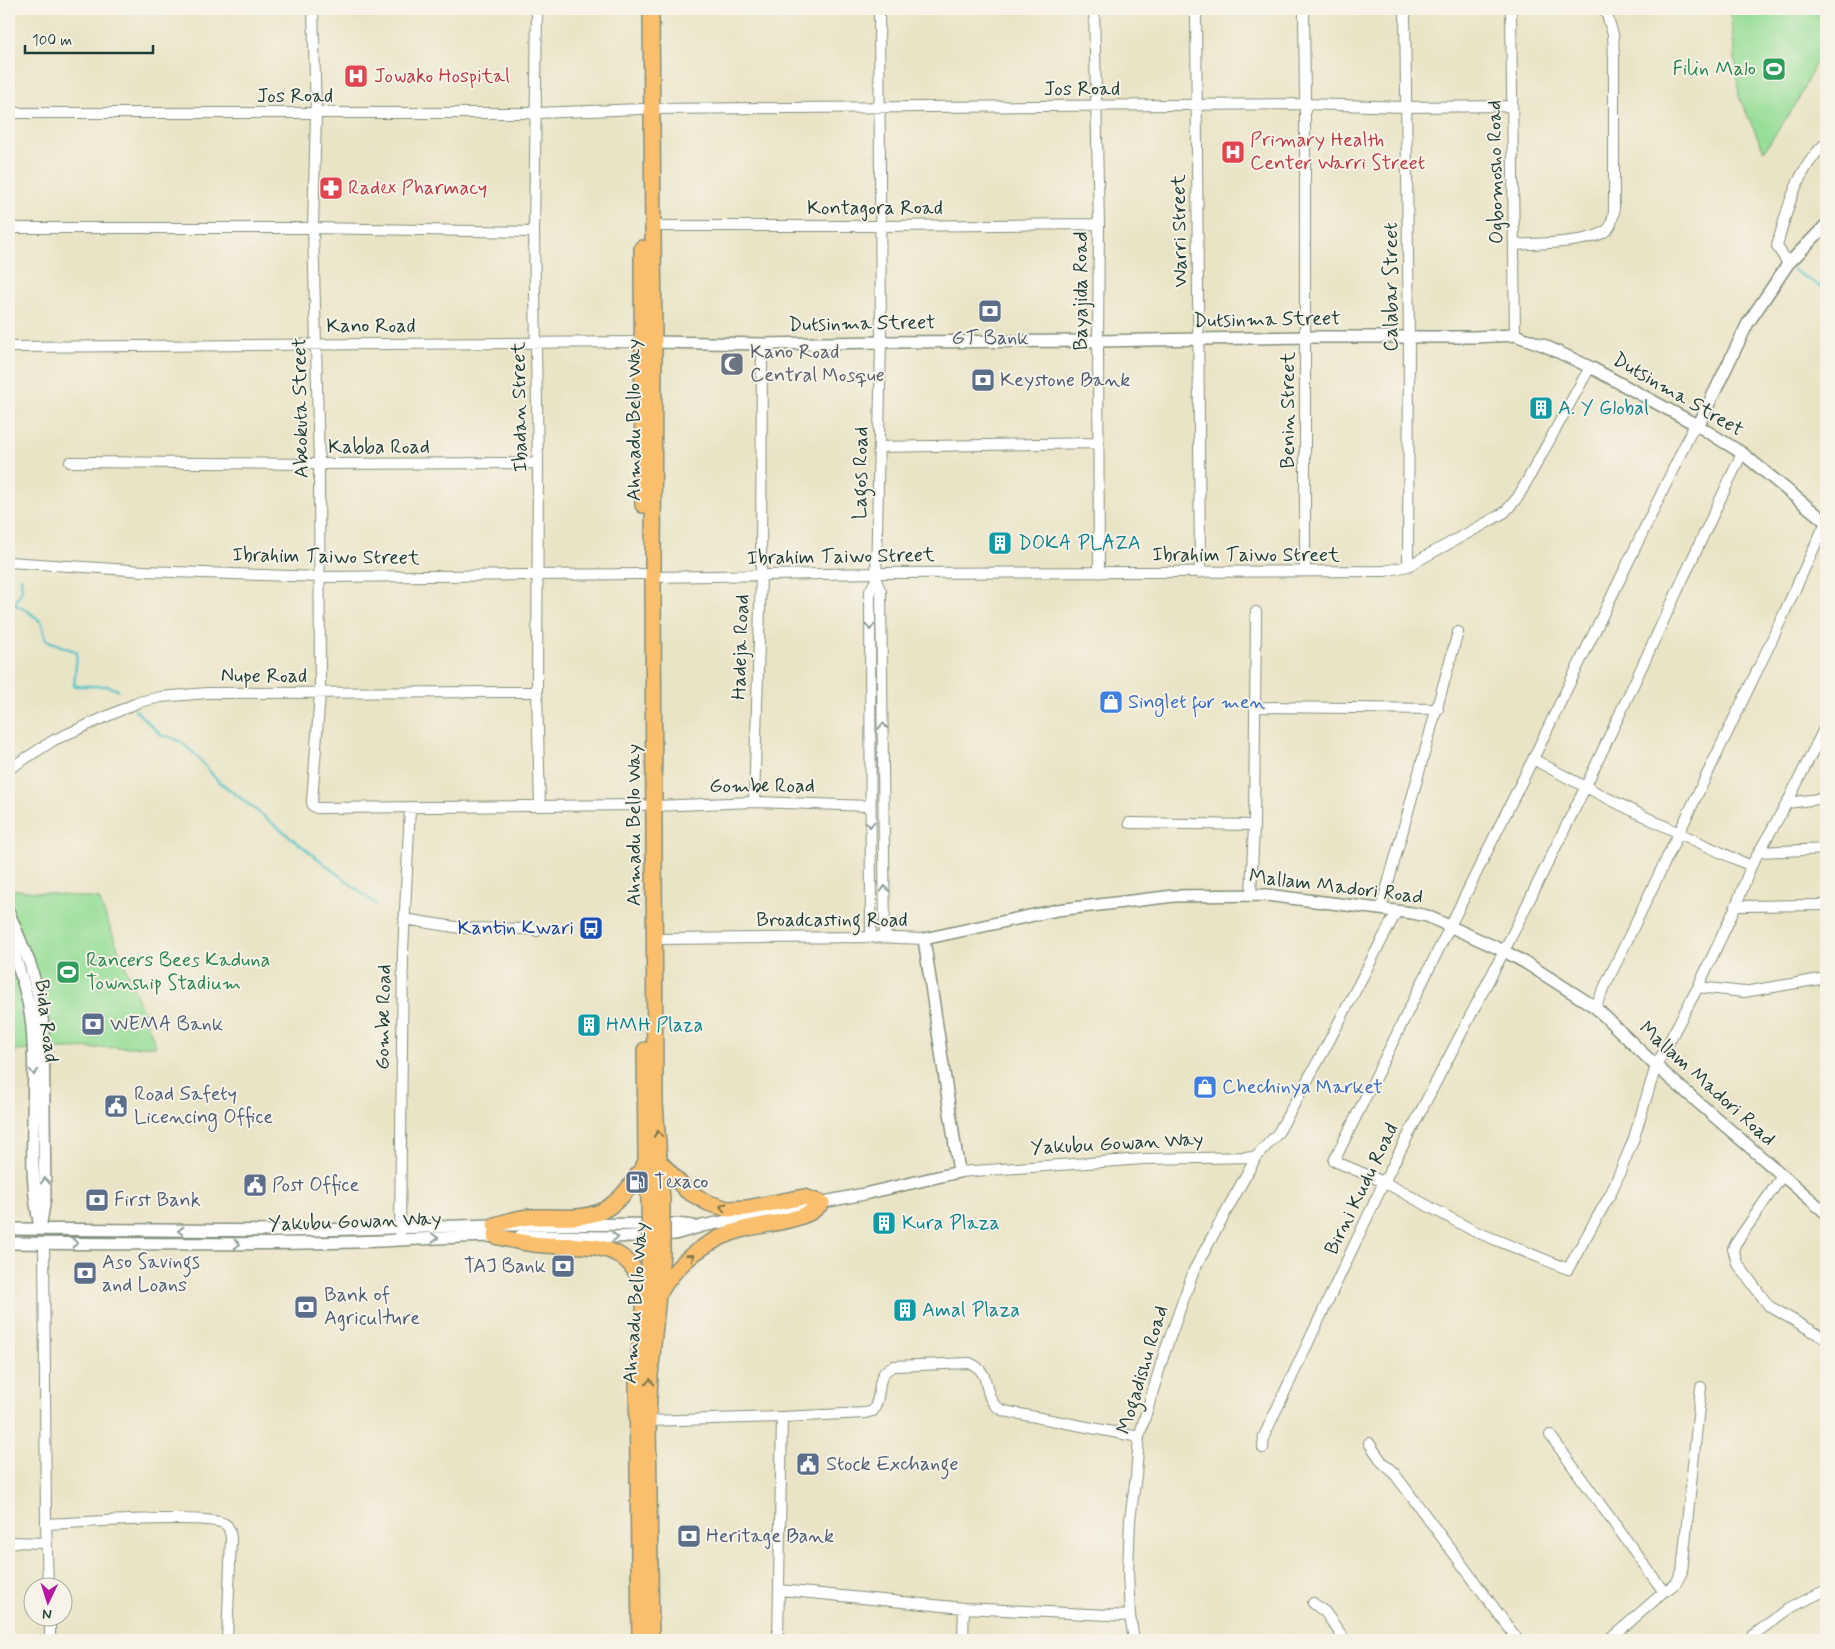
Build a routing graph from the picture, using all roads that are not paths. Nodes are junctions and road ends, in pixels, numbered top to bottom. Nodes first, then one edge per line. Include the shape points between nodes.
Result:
1 (313, 9) edge
2 (537, 9) edge
3 (641, 9) edge
4 (651, 9) edge
5 (879, 9) edge
6 (1094, 9) edge
7 (1196, 9) edge
8 (1304, 9) edge
9 (1405, 9) edge
10 (1511, 9) edge
11 (1605, 9) edge
12 (1305, 104) junction
13 (1096, 106) junction
14 (1196, 106) junction
15 (1512, 106) junction
16 (879, 107) junction
17 (1407, 107) junction
18 (647, 109) junction
19 (9, 113) edge
20 (536, 113) junction
21 (316, 114) junction
22 (1826, 143) edge
23 (1099, 224) junction
24 (1826, 224) edge
25 (652, 226) junction
26 (880, 226) junction
27 (9, 228) edge
28 (314, 228) junction
29 (534, 232) junction
30 (1514, 245) junction
31 (1788, 264) junction
32 (1514, 335) junction
33 (1306, 337) junction
34 (1409, 338) junction
35 (1199, 340) junction
36 (1098, 341) junction
37 (649, 342) junction
38 (881, 342) junction
39 (536, 343) junction
40 (317, 344) junction
41 (762, 344) junction
42 (9, 347) edge
43 (1590, 366) junction
44 (1696, 425) junction
45 (1099, 443) junction
46 (879, 447) junction
47 (1742, 453) junction
48 (70, 462) dead end
49 (538, 463) junction
50 (320, 464) junction
51 (1826, 522) edge
52 (9, 562) edge
53 (1408, 566) junction
54 (1305, 571) junction
55 (1099, 573) junction
56 (1200, 573) junction
57 (537, 574) junction
58 (761, 574) junction
59 (648, 575) junction
60 (876, 576) junction
61 (320, 577) junction
62 (1256, 612) dead end
63 (1458, 632) dead end
64 (537, 692) junction
65 (320, 694) junction
66 (1255, 707) junction
67 (1438, 709) junction
68 (1826, 725) edge
69 (1533, 759) junction
70 (9, 769) edge
71 (1585, 788) junction
72 (1826, 798) edge
73 (754, 802) junction
74 (1787, 803) junction
75 (649, 805) junction
76 (313, 806) joint
77 (540, 806) junction
78 (870, 806) junction
79 (410, 808) junction
80 (1128, 823) dead end
81 (1254, 825) junction
82 (1678, 833) junction
83 (1826, 850) edge
84 (1759, 852) junction
85 (1751, 866) junction
86 (1251, 895) junction
87 (1826, 905) edge
88 (1736, 906) junction
89 (1381, 909) junction
90 (1397, 911) junction
91 (9, 913) edge
92 (404, 919) junction
93 (1449, 926) junction
94 (537, 931) dead end
95 (871, 936) junction
96 (885, 937) junction
97 (9, 939) edge
98 (654, 939) junction
99 (924, 939) junction
100 (1504, 951) junction
101 (1826, 978) edge
102 (1698, 988) junction
103 (1595, 1007) junction
104 (1656, 1066) junction
105 (1256, 1157) junction
106 (653, 1162) junction
107 (959, 1172) junction
108 (1782, 1176) junction
109 (1384, 1182) junction
110 (822, 1203) junction
111 (1826, 1212) edge
112 (400, 1227) junction
113 (9, 1229) edge
114 (40, 1229) junction
115 (495, 1231) junction
116 (400, 1240) junction
117 (9, 1242) edge
118 (44, 1243) junction
119 (653, 1292) junction
120 (1826, 1339) edge
121 (1702, 1387) dead end
122 (782, 1417) junction
123 (648, 1421) junction
124 (1550, 1434) dead end
125 (1139, 1437) junction
126 (1369, 1443) dead end
127 (1263, 1448) dead end
128 (46, 1524) junction
129 (9, 1542) edge
130 (46, 1543) junction
131 (48, 1576) edge
132 (780, 1590) junction
133 (1826, 1590) edge
134 (1664, 1592) junction
135 (1313, 1603) dead end
136 (964, 1608) junction
137 (1130, 1616) junction
138 (50, 1626) edge
139 (1612, 1639) edge
140 (50, 1640) edge
141 (227, 1640) edge
142 (640, 1640) edge
143 (651, 1640) edge
144 (778, 1640) edge
145 (963, 1640) edge
146 (1134, 1640) edge
147 (1345, 1640) edge
148 (1518, 1640) edge
149 (1747, 1640) edge

1 - 21 street, Abeokuta Street
2 - 20 street, Ibadan Street
3 - 18 main road, Ahmadu Bello Way
4 - 18 main road, Ahmadu Bello Way
5 - 16 street, Lagos Road
6 - 13 street, Bayajida Road
7 - 14 street, Warri Street
8 - 12 street, Benin Street
9 - 17 street, Calabar Street
10 - 15 street, Ogbomosho Road
11 - 30 street via 1613,34 1614,60 1614,211 1610,228 1590,238
12 - 14 street, Jos Road
12 - 17 street, Jos Road
12 - 33 street, Benin Street
13 - 14 street, Jos Road
13 - 16 street, Jos Road
13 - 23 street, Bayajida Road
14 - 35 street, Warri Street
15 - 17 street, Jos Road
15 - 30 street, Ogbomosho Road
16 - 18 street, Jos Road
16 - 26 street, Lagos Road
17 - 34 street, Calabar Street
18 - 20 street, Jos Road
18 - 25 main road, Ahmadu Bello Way
18 - 37 main road, Ahmadu Bello Way
19 - 21 street, Jos Road
20 - 21 street, Jos Road
20 - 29 street, Ibadan Street
21 - 28 street, Abeokuta Street
22 - 31 street via 1811,158 1794,190 1777,246
23 - 26 street, Kontagora Road
23 - 36 street, Bayajida Road
24 - 31 street
25 - 26 street, Kontagora Road
25 - 37 main road, Ahmadu Bello Way
26 - 38 street, Lagos Road
27 - 28 street
28 - 29 street
28 - 40 street, Abeokuta Street
29 - 39 street, Ibadan Street
30 - 32 street, Ogbomosho Road
31 - 44 street via 1748,323
32 - 34 street, Dutsinma Street
32 - 43 street, Dutsinma Street
33 - 34 street, Dutsinma Street
33 - 35 street, Dutsinma Street
33 - 54 street, Benin Street
34 - 53 street, Calabar Street
35 - 36 street, Dutsinma Street
35 - 56 street, Warri Street
36 - 38 street, Dutsinma Street
36 - 45 street, Bayajida Road
37 - 39 street, Kano Road
37 - 41 street, Dutsinma Street
37 - 59 main road, Ahmadu Bello Way
38 - 41 street, Dutsinma Street
38 - 46 street, Lagos Road
39 - 40 street, Kano Road
39 - 49 street, Ibadan Street
40 - 42 street, Kano Road
40 - 50 street, Abeokuta Street
41 - 58 street, Hadeja Road
43 - 44 street, Dutsinma Street
43 - 53 street, Ibrahim Taiwo Street via 1518,498 1505,512
44 - 47 street, Dutsinma Street
44 - 69 street
45 - 46 street
45 - 55 street, Bayajida Road
46 - 60 street, Lagos Road
47 - 51 street, Dutsinma Street
47 - 71 street, Birni Kudu Road
48 - 50 street, Kabba Road
49 - 50 street, Kabba Road
49 - 57 street, Ibadan Street
50 - 61 street, Abeokuta Street
51 - 82 street
52 - 61 street, Ibrahim Taiwo Street
53 - 54 street, Ibrahim Taiwo Street via 1385,571
54 - 56 street, Ibrahim Taiwo Street
55 - 56 street, Ibrahim Taiwo Street
55 - 60 street, Ibrahim Taiwo Street
57 - 59 street, Ibrahim Taiwo Street
57 - 61 street, Ibrahim Taiwo Street
57 - 64 street, Ibadan Street
58 - 59 street, Ibrahim Taiwo Street
58 - 60 street, Ibrahim Taiwo Street
58 - 73 street, Hadeja Road
59 - 75 main road, Ahmadu Bello Way
60 -> 78 street, Lagos Road via 870,591
96 -> 60 street via 881,592
61 - 65 street, Abeokuta Street
62 - 66 street
63 - 67 street
64 - 65 street, Nupe Road
64 - 77 street, Ibadan Street
65 - 70 street, Nupe Road via 207,693 138,702 54,740
65 - 76 street, Abeokuta Street
66 - 67 street
66 - 81 street
67 - 89 street
68 - 74 street
69 - 71 street
69 - 93 street
71 - 82 street
71 - 100 street, Birni Kudu Road
72 - 74 street
73 - 75 street, Gombe Road
73 - 78 street, Gombe Road
74 - 84 street
75 - 77 street, Gombe Road
75 - 98 main road, Ahmadu Bello Way
75 - 106 main road, Ahmadu Bello Way
76 - 79 street, Gombe Road
77 - 79 street, Gombe Road
78 -> 95 street, Lagos Road
79 - 92 street, Gombe Road
80 - 81 street
81 - 86 street
82 - 85 street
82 - 103 street
83 - 84 street
84 - 85 street
85 - 88 street
86 - 89 street, Mallam Madori Road
86 - 99 street, Mallam Madori Road via 1174,896 1057,910
87 - 88 street
88 - 102 street
89 - 90 street, Mallam Madori Road
90 - 93 street, Mallam Madori Road via 1427,916
90 - 105 street via 1278,1133
114 -> 91 street, Bida Road via 46,1198 43,1025 30,964
92 - 94 street via 461,928
92 - 112 street, Gombe Road
93 - 100 street, Mallam Madori Road
93 - 109 street via 1334,1161
95 - 96 street, Broadcasting Road
95 - 98 street, Broadcasting Road
96 - 99 street, Broadcasting Road
97 -> 114 street, Bida Road via 27,996 32,1027 34,1198
106 -> 98 main road, Ahmadu Bello Way
99 - 107 street, Broadcasting Road
100 - 103 street, Mallam Madori Road
100 - 109 street, Birni Kudu Road
101 - 102 street via 1744,992
102 - 104 street
103 - 104 street, Mallam Madori Road
104 - 108 street, Mallam Madori Road
104 - 109 street via 1633,1141 1611,1193 1568,1269 1474,1231
105 - 107 street, Yakubu Gowan Way via 1144,1159
105 - 125 street, Mogadishu Road via 1194,1270
110 -> 106 main road via 804,1198 728,1209 687,1192
106 - 115 main road via 618,1200 602,1211 566,1217 527,1217
106 - 119 main road, Ahmadu Bello Way, bridge via 656,1254
107 - 110 street, Yakubu Gowan Way
108 - 111 street, Mallam Madori Road
108 - 120 street via 1733,1249 1737,1263 1769,1306
109 - 127 street, Birni Kudu Road via 1264,1436
110 - 115 street, Yakubu Gowan Way via 702,1226 676,1224
119 -> 110 main road via 702,1248 742,1230 809,1214
112 -> 114 street, Yakubu Gowan Way via 283,1231
112 - 115 street, Yakubu Gowan Way
112 - 116 street, Gombe Road
113 - 114 street, Yakubu Gowan Way
114 - 118 street, Bida Road
116 -> 115 street, Yakubu Gowan Way
115 - 119 main road via 526,1244 607,1250 630,1264
118 -> 116 street, Yakubu Gowan Way via 282,1244
117 - 118 street, Yakubu Gowan Way
118 - 128 street, Bida Road
123 -> 119 main road, Ahmadu Bello Way
119 - 142 main road, Ahmadu Bello Way via 638,1356
121 - 134 street via 1682,1572 1676,1583
122 - 123 street
122 - 125 street via 873,1411 879,1402 881,1377 887,1369 970,1363 978,1366 984,1374 994,1405 1004,1410
122 - 132 street
123 - 143 main road, Ahmadu Bello Way
124 - 134 street
125 - 137 street, Mogadishu Road via 1130,1528
126 - 148 street
128 - 130 street, Bida Road
128 - 141 street via 174,1519 215,1520 226,1525 231,1538
129 - 130 street
130 - 131 street, Bida Road
132 - 136 street
132 - 144 street
133 - 149 street via 1788,1609
134 - 139 street
135 - 147 street via 1325,1612
136 - 137 street
136 - 145 street
137 - 146 street, Mogadishu Road
138 - 140 street

